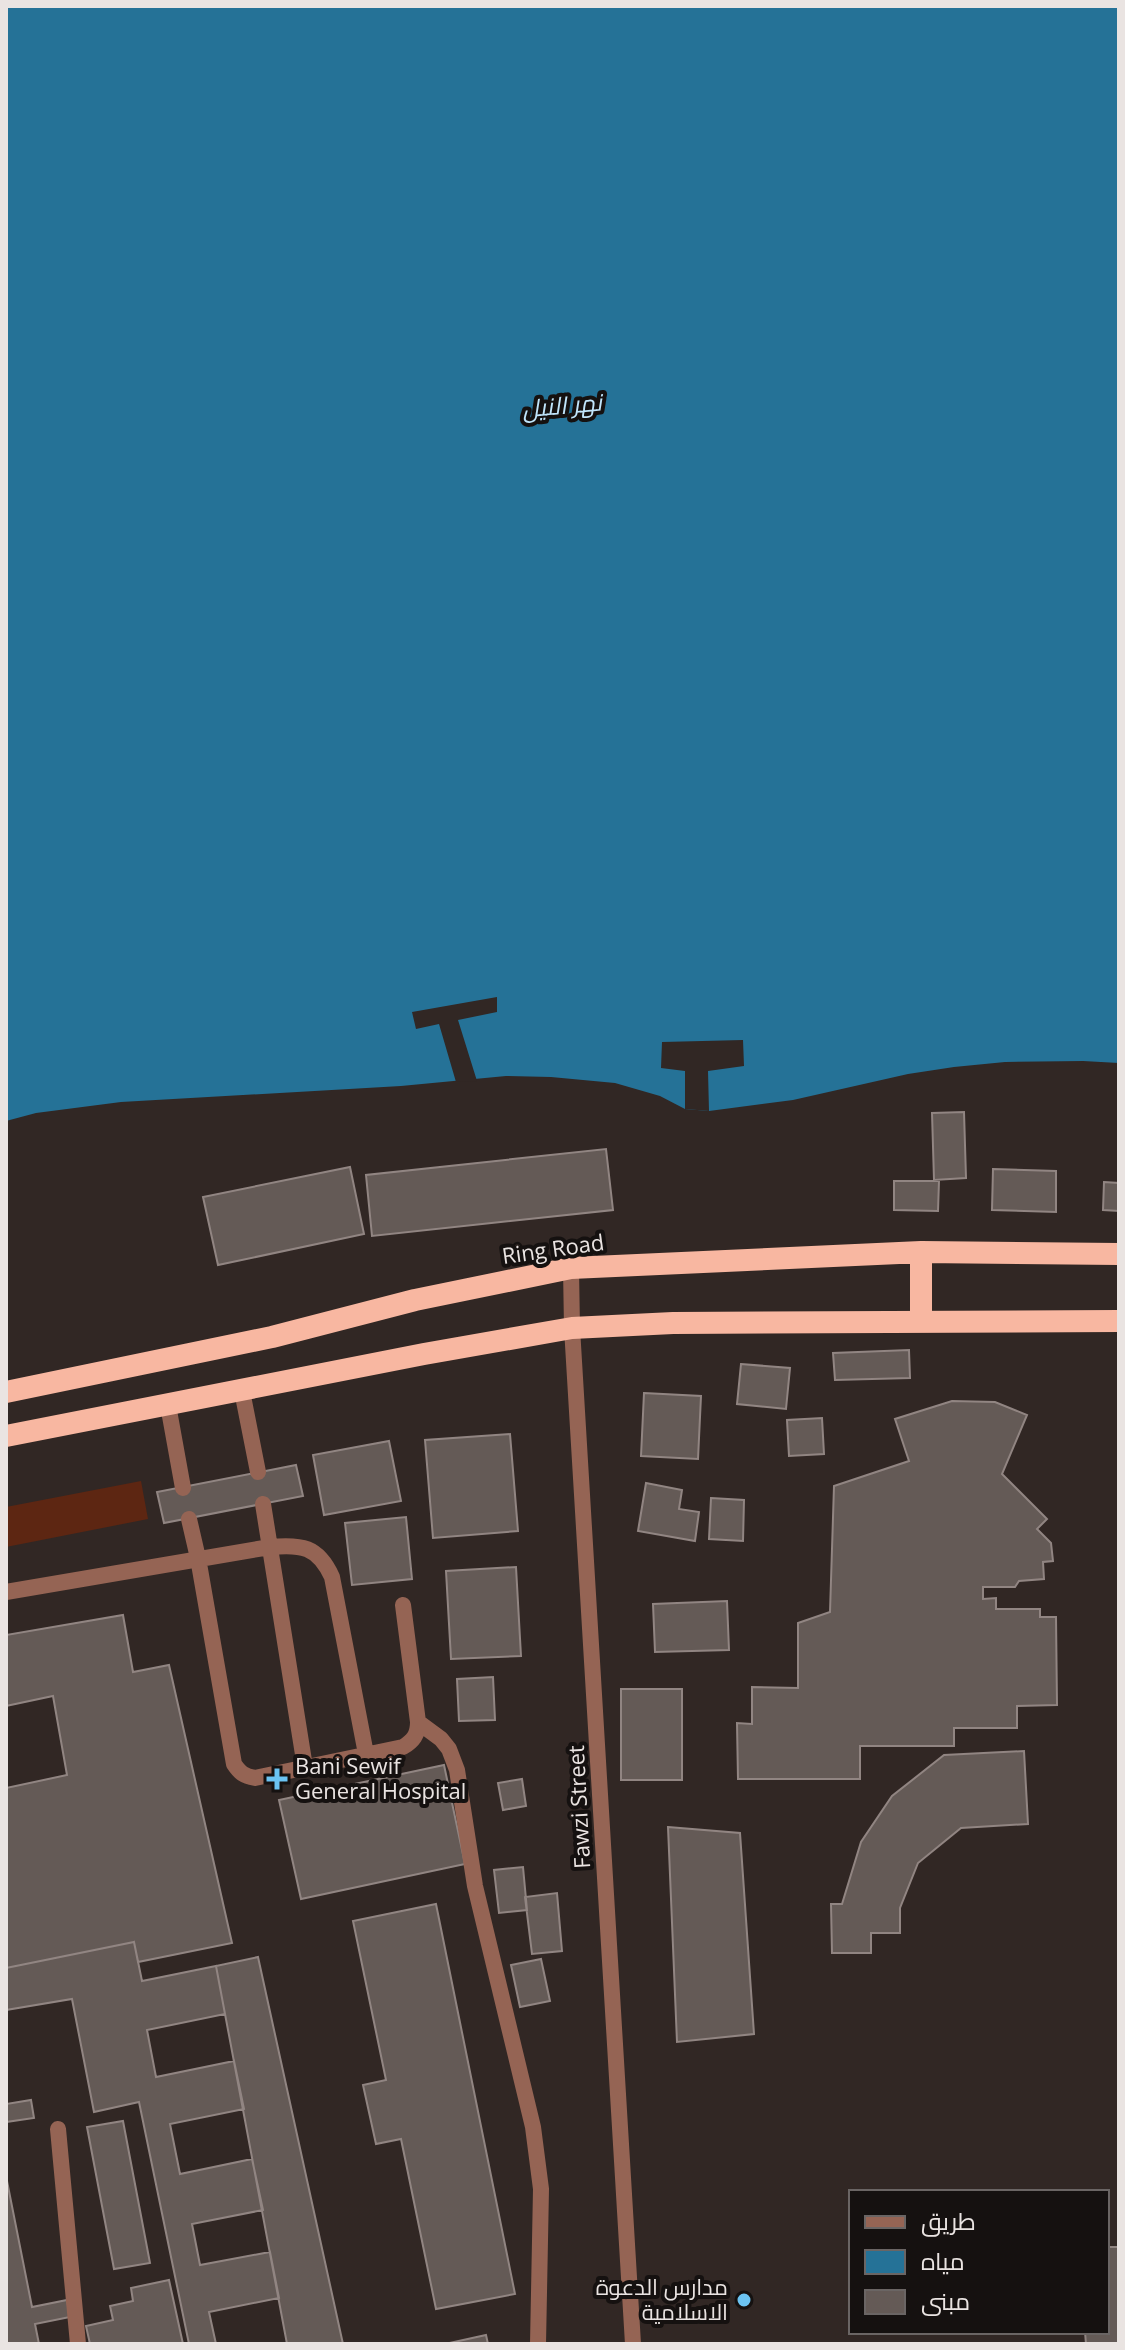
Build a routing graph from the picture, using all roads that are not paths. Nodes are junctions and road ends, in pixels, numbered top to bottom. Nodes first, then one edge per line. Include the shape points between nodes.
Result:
1 (921, 1252) junction
2 (1119, 1254) edge
3 (571, 1268) junction
4 (921, 1321) junction
5 (1119, 1321) edge
6 (572, 1328) junction
7 (242, 1391) junction
8 (6, 1392) edge
9 (168, 1405) junction
10 (6, 1436) edge
11 (258, 1472) dead end
12 (183, 1488) dead end
13 (263, 1504) dead end
14 (189, 1519) dead end
15 (270, 1547) junction
16 (198, 1558) junction
17 (6, 1592) edge
18 (403, 1605) dead end
19 (418, 1722) junction
20 (366, 1754) junction
21 (305, 1767) junction
22 (58, 2129) dead end
23 (78, 2344) edge
24 (538, 2344) edge
25 (633, 2344) edge

1 - 2 highway, Ring Road
1 - 3 highway, Ring Road
1 - 4 highway
3 - 6 street, Fawzi Street
3 - 8 highway, Ring Road
4 - 5 highway
4 - 6 highway
6 - 7 highway
6 - 25 street, Fawzi Street
7 - 9 highway
7 - 11 street
9 - 10 highway
9 - 12 street
13 - 15 street
14 - 16 street
15 - 16 street
15 - 20 street via 299,1546 327,1565
15 - 21 street
16 - 17 street
16 - 21 street via 234,1764 242,1775 255,1778
18 - 19 street
19 - 20 street via 415,1737 403,1747
19 - 24 street via 441,1739 454,1758 478,1898 533,2127 541,2189
20 - 21 street
22 - 23 street

